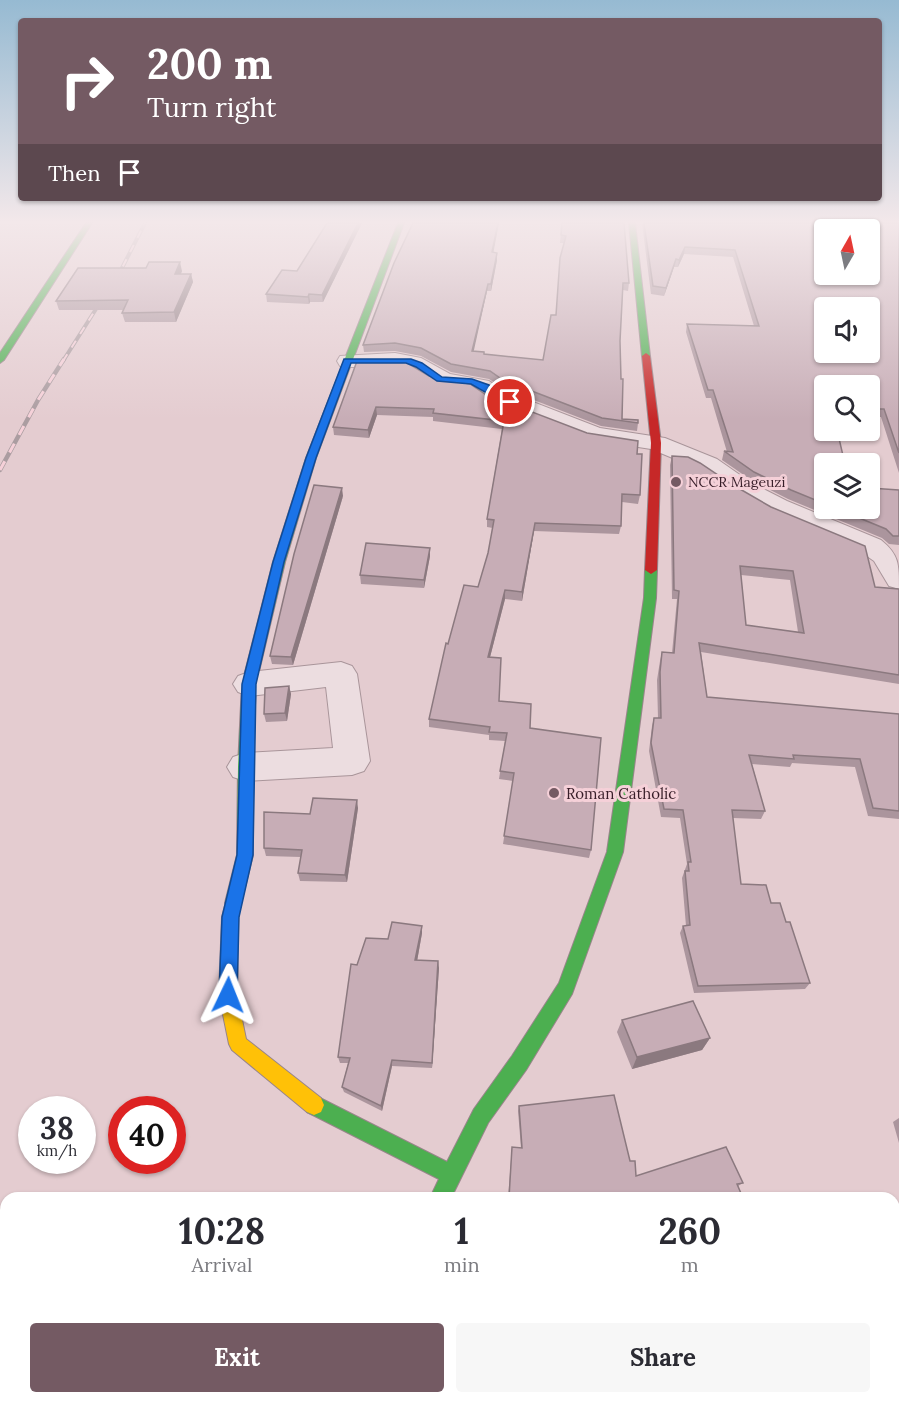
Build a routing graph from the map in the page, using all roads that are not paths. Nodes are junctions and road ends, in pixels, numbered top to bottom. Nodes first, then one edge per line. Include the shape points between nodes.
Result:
1 (46, 288) edge
2 (376, 288) edge
3 (639, 288) edge
4 (0, 360) edge
5 (348, 361) junction
6 (656, 443) junction
7 (899, 579) edge
8 (249, 684) junction
9 (245, 766) junction
10 (452, 1175) junction
11 (443, 1192) edge

1 - 4 main road
2 - 5 main road
3 - 6 main road
5 - 6 street via 407,361 440,379 472,382 494,395 595,434
5 - 8 main road via 311,458 279,562
6 - 7 street via 708,464 741,488 778,507 871,546 884,555
6 - 10 main road via 650,598 615,852 566,988 481,1116
8 - 9 main road
8 - 9 street via 341,675 352,761
9 - 10 main road via 245,855 231,917 228,995 238,1044 314,1105
10 - 11 main road

